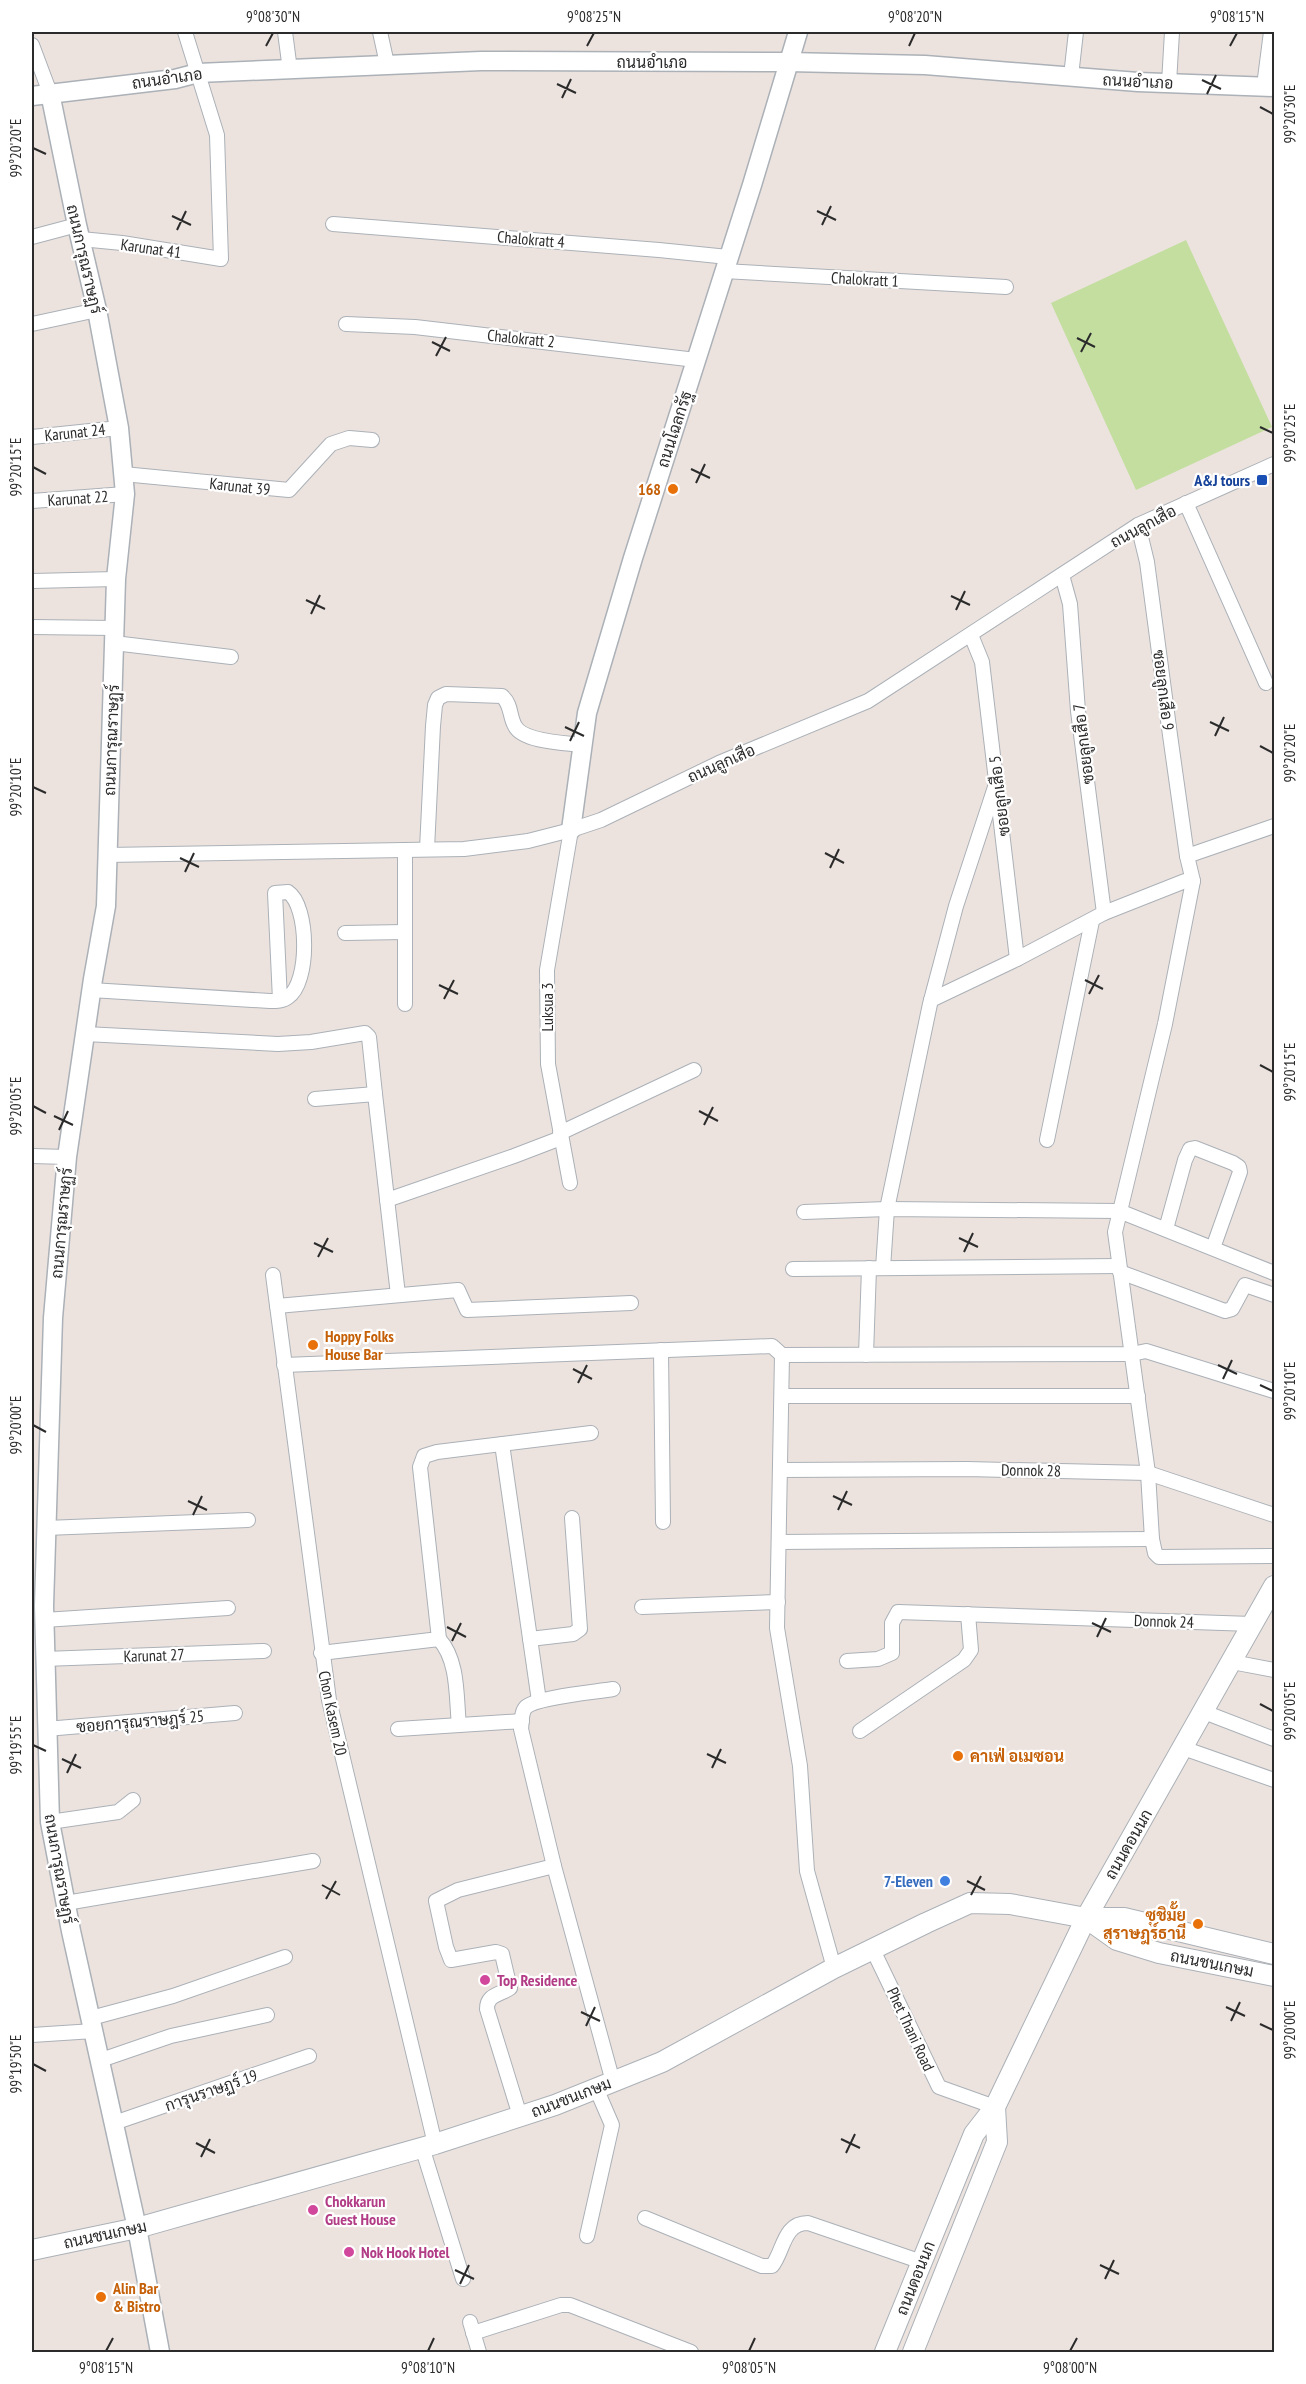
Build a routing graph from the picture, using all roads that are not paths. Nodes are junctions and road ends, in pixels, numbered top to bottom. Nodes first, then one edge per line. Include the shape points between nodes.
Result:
1 (185, 32) edge
2 (285, 32) edge
3 (380, 32) edge
4 (798, 32) edge
5 (1076, 32) edge
6 (1172, 32) edge
7 (1271, 32) edge
8 (32, 45) edge
9 (788, 62) junction
10 (387, 64) junction
11 (290, 70) junction
12 (198, 73) junction
13 (1071, 76) junction
14 (1169, 83) junction
15 (1269, 87) edge
16 (40, 94) edge
17 (333, 224) dead end
18 (79, 232) junction
19 (32, 237) edge
20 (726, 264) junction
21 (1006, 287) dead end
22 (97, 310) junction
23 (32, 324) edge
24 (346, 324) dead end
25 (696, 360) junction
26 (119, 428) junction
27 (32, 437) edge
28 (372, 440) dead end
29 (1275, 464) edge
30 (123, 474) junction
31 (125, 494) junction
32 (32, 501) edge
33 (1186, 503) junction
34 (1138, 525) junction
35 (1062, 575) junction
36 (116, 579) junction
37 (32, 581) edge
38 (32, 627) edge
39 (971, 635) junction
40 (114, 636) junction
41 (231, 657) dead end
42 (1266, 683) dead end
43 (582, 745) junction
44 (997, 781) junction
45 (1275, 826) edge
46 (571, 830) junction
47 (427, 849) junction
48 (405, 850) junction
49 (106, 855) junction
50 (1188, 856) junction
51 (1193, 881) junction
52 (1104, 913) junction
53 (1092, 921) junction
54 (405, 932) junction
55 (345, 933) dead end
56 (1017, 959) junction
57 (91, 990) junction
58 (280, 999) junction
59 (931, 1000) junction
60 (405, 1004) dead end
61 (85, 1034) junction
62 (694, 1070) dead end
63 (375, 1094) junction
64 (315, 1099) dead end
65 (560, 1135) junction
66 (1047, 1140) dead end
67 (32, 1156) edge
68 (67, 1157) junction
69 (570, 1184) dead end
70 (387, 1200) junction
71 (886, 1209) junction
72 (1119, 1211) junction
73 (804, 1212) dead end
74 (1166, 1229) junction
75 (1213, 1248) junction
76 (868, 1268) junction
77 (883, 1268) junction
78 (793, 1269) dead end
79 (1119, 1269) junction
80 (1275, 1272) edge
81 (273, 1275) dead end
82 (398, 1295) junction
83 (1275, 1295) edge
84 (631, 1303) dead end
85 (277, 1306) junction
86 (661, 1350) junction
87 (1132, 1354) junction
88 (782, 1355) junction
89 (866, 1355) junction
90 (284, 1365) junction
91 (1275, 1391) edge
92 (782, 1396) junction
93 (1138, 1396) junction
94 (591, 1433) dead end
95 (502, 1444) junction
96 (780, 1470) junction
97 (1148, 1473) junction
98 (1275, 1515) edge
99 (572, 1518) dead end
100 (248, 1520) dead end
101 (663, 1522) dead end
102 (46, 1528) junction
103 (1152, 1539) junction
104 (779, 1542) junction
105 (1275, 1556) edge
106 (1275, 1586) edge
107 (778, 1602) junction
108 (642, 1607) dead end
109 (228, 1608) dead end
110 (40, 1611) edge
111 (968, 1614) junction
112 (1252, 1624) junction
113 (439, 1639) junction
114 (530, 1639) junction
115 (264, 1651) dead end
116 (321, 1653) junction
117 (44, 1659) junction
118 (847, 1661) dead end
119 (1232, 1662) junction
120 (1275, 1670) edge
121 (613, 1689) dead end
122 (539, 1701) junction
123 (1204, 1712) junction
124 (235, 1713) dead end
125 (522, 1721) junction
126 (459, 1725) junction
127 (46, 1728) junction
128 (398, 1729) dead end
129 (860, 1731) dead end
130 (1275, 1739) edge
131 (1183, 1748) junction
132 (1275, 1780) edge
133 (133, 1800) dead end
134 (50, 1822) junction
135 (313, 1861) dead end
136 (554, 1866) junction
137 (66, 1902) junction
138 (1086, 1918) junction
139 (873, 1950) junction
140 (1275, 1954) edge
141 (285, 1956) dead end
142 (834, 1968) junction
143 (1275, 1976) edge
144 (267, 2015) dead end
145 (93, 2025) junction
146 (32, 2035) edge
147 (309, 2056) dead end
148 (101, 2060) junction
149 (605, 2085) junction
150 (995, 2108) junction
151 (520, 2116) junction
152 (114, 2123) junction
153 (429, 2145) junction
154 (645, 2218) dead end
155 (137, 2228) junction
156 (587, 2236) dead end
157 (32, 2250) edge
158 (922, 2262) junction
159 (463, 2279) dead end
160 (160, 2352) edge
161 (479, 2352) edge
162 (691, 2352) edge
163 (885, 2352) edge
164 (913, 2352) edge

1 - 12 street
2 - 11 street
3 - 10 street
4 - 9 street, ถนนโฉลกรัฐ
5 - 13 street
6 - 14 street
7 - 15 street
8 - 16 street
9 - 10 street, ถนนอำเภอ
9 - 13 street, ถนนอำเภอ via 925,65
9 - 20 street, ถนนโฉลกรัฐ
10 - 11 street, ถนนอำเภอ
11 - 12 street, ถนนอำเภอ
12 - 16 street, ถนนอำเภอ
12 - 18 street, Karunat 41 via 217,135 220,259
13 - 14 street, ถนนอำเภอ
14 - 15 street, ถนนอำเภอ
16 - 18 street, ถนนการุณราษฏร์
17 - 20 street, Chalokratt 4 via 659,250
18 - 19 street
18 - 22 street, ถนนการุณราษฏร์
20 - 21 street, Chalokratt 1
20 - 25 street, ถนนโฉลกรัฐ
22 - 23 street
22 - 26 street, ถนนการุณราษฏร์
24 - 25 street, Chalokratt 2 via 427,328
25 - 43 street, ถนนโฉลกรัฐ via 587,713
26 - 27 street, Karunat 24
26 - 30 street, ถนนการุณราษฏร์
28 - 30 street, Karunat 39 via 350,438 331,444 290,490
29 - 33 street, ถนนลูกเสือ
30 - 31 street, ถนนการุณราษฏร์
31 - 32 street, Karunat 22
31 - 36 street, ถนนการุณราษฏร์
33 - 34 street, ถนนลูกเสือ
33 - 42 street
34 - 35 street, ถนนลูกเสือ
34 - 50 street, ซอยลูกเสือ 9 via 1147,562
35 - 39 street, ถนนลูกเสือ
35 - 52 street, ซอยลูกเสือ 7 via 1070,604 1078,711
36 - 37 street
36 - 40 street, ถนนการุณราษฏร์
38 - 40 street
39 - 44 street, ซอยลูกเสือ 5 via 982,662
39 - 46 street, ถนนลูกเสือ via 868,701
40 - 41 street
40 - 49 street, ถนนการุณราษฏร์
43 - 46 street, ถนนโฉลกรัฐ
43 - 47 street via 519,732 502,696 446,694 438,698
44 - 56 street, ซอยลูกเสือ 5
44 - 59 street via 956,906
45 - 50 street
46 - 47 street, ถนนลูกเสือ via 528,841
46 - 65 street, Luksua 3 via 547,970 548,1064
47 - 48 street, ถนนลูกเสือ
48 - 49 street, ถนนลูกเสือ
48 - 54 street
49 - 57 street, ถนนการุณราษฏร์ via 106,906
50 - 51 street, ซอยลูกเสือ 9
51 - 52 street
51 - 72 street via 1165,1024
52 - 53 street
53 - 56 street
53 - 66 street
54 - 55 street
54 - 60 street
56 - 59 street
57 - 58 street
57 - 61 street, ถนนการุณราษฏร์
58 - 58 street via 288,997 304,962 300,914 288,892 275,893
59 - 71 street
61 - 63 street via 278,1044 365,1033 369,1037
61 - 68 street, ถนนการุณราษฏร์
62 - 65 street
63 - 64 street
63 - 70 street
65 - 69 street, Luksua 3
65 - 70 street via 514,1156
67 - 68 street
68 - 102 street, ถนนการุณราษฏร์ via 53,1318
70 - 82 street
71 - 72 street
71 - 73 street
71 - 77 street
72 - 74 street
72 - 79 street via 1114,1232
74 - 75 street
74 - 75 street via 1190,1149 1233,1162 1240,1172
75 - 80 street
76 - 77 street
76 - 78 street
76 - 89 street
77 - 79 street
79 - 83 street via 1225,1311 1232,1309 1245,1285
79 - 87 street
81 - 85 street, Chon Kasem 20
82 - 84 street via 458,1290 467,1310
82 - 85 street
85 - 90 street, Chon Kasem 20
86 - 88 street via 772,1346
86 - 90 street
86 - 101 street
87 - 89 street
87 - 91 street via 1146,1351
87 - 93 street
88 - 89 street
88 - 92 street
90 - 116 street, Chon Kasem 20
92 - 93 street
92 - 96 street
93 - 97 street
94 - 95 street
95 - 113 street via 437,1452 424,1456 420,1467
95 - 114 street
96 - 97 street, Donnok 28
96 - 104 street
97 - 98 street, Donnok 28
97 - 103 street
99 - 114 street via 580,1629 573,1634
100 - 102 street
102 - 110 street, ถนนการุณราษฏร์
103 - 104 street
103 - 105 street via 1158,1557
104 - 107 street
106 - 112 main road, ถนนดอนนก
107 - 108 street
107 - 142 street via 777,1628 800,1766 807,1871
109 - 110 street
110 - 117 street, ถนนการุณราษฏร์
111 - 112 street, Donnok 24
111 - 118 street, Donnok 24 via 898,1612 892,1623 892,1653 878,1659
111 - 129 street via 970,1650 964,1660
112 - 119 main road, ถนนดอนนก
113 - 116 street
113 - 126 street via 447,1647 454,1670
114 - 122 street
115 - 117 street, Karunat 27
116 - 153 street, Chon Kasem 20 via 328,1700
117 - 127 street, ถนนการุณราษฏร์
119 - 120 street
119 - 123 main road, ถนนดอนนก
121 - 122 street
122 - 125 street via 527,1706
123 - 130 street
123 - 131 main road, ถนนดอนนก
124 - 127 street, ซอยการุณราษฎร์ 25
125 - 126 street
125 - 136 street
126 - 128 street
127 - 134 street, ถนนการุณราษฏร์
131 - 132 street
131 - 138 main road, ถนนดอนนก
133 - 134 street via 118,1812
134 - 137 street, ถนนการุณราษฏร์
135 - 137 street
136 - 149 street
136 - 151 street via 458,1890 436,1901 451,1960 502,1954 510,1988 491,1997 488,2009
137 - 145 street, ถนนการุณราษฏร์
138 - 139 main road, ถนนชนเกษม via 1010,1904 970,1903
138 - 140 main road, ถนนชนเกษม via 1124,1918
138 - 143 main road, ถนนชนเกษม via 1117,1940 1159,1953
138 - 150 main road, ถนนดอนนก
139 - 142 main road, ถนนชนเกษม
139 - 150 street, Phet Thani Road via 939,2087
141 - 145 street
142 - 149 main road, ถนนชนเกษม via 662,2062
144 - 148 street via 171,2036
145 - 146 street
145 - 148 street, ถนนการุณราษฏร์
147 - 152 street, การุนราษฏร์ 19
148 - 152 street, ถนนการุณราษฏร์
149 - 151 main road, ถนนชนเกษม
149 - 156 street via 612,2125
150 - 158 main road, ถนนดอนนก via 974,2134
150 - 164 main road, ถนนดอนนก via 997,2142
151 - 153 main road, ถนนชนเกษม
152 - 155 street, ถนนการุณราษฏร์
153 - 155 main road, ถนนชนเกษม
153 - 159 street, Chon Kasem 20
154 - 158 street via 762,2266 772,2266 792,2227 799,2223
155 - 157 main road, ถนนชนเกษม
155 - 160 street, ถนนการุณราษฏร์
158 - 163 main road, ถนนดอนนก
161 - 162 street via 471,2327 561,2305 570,2305

